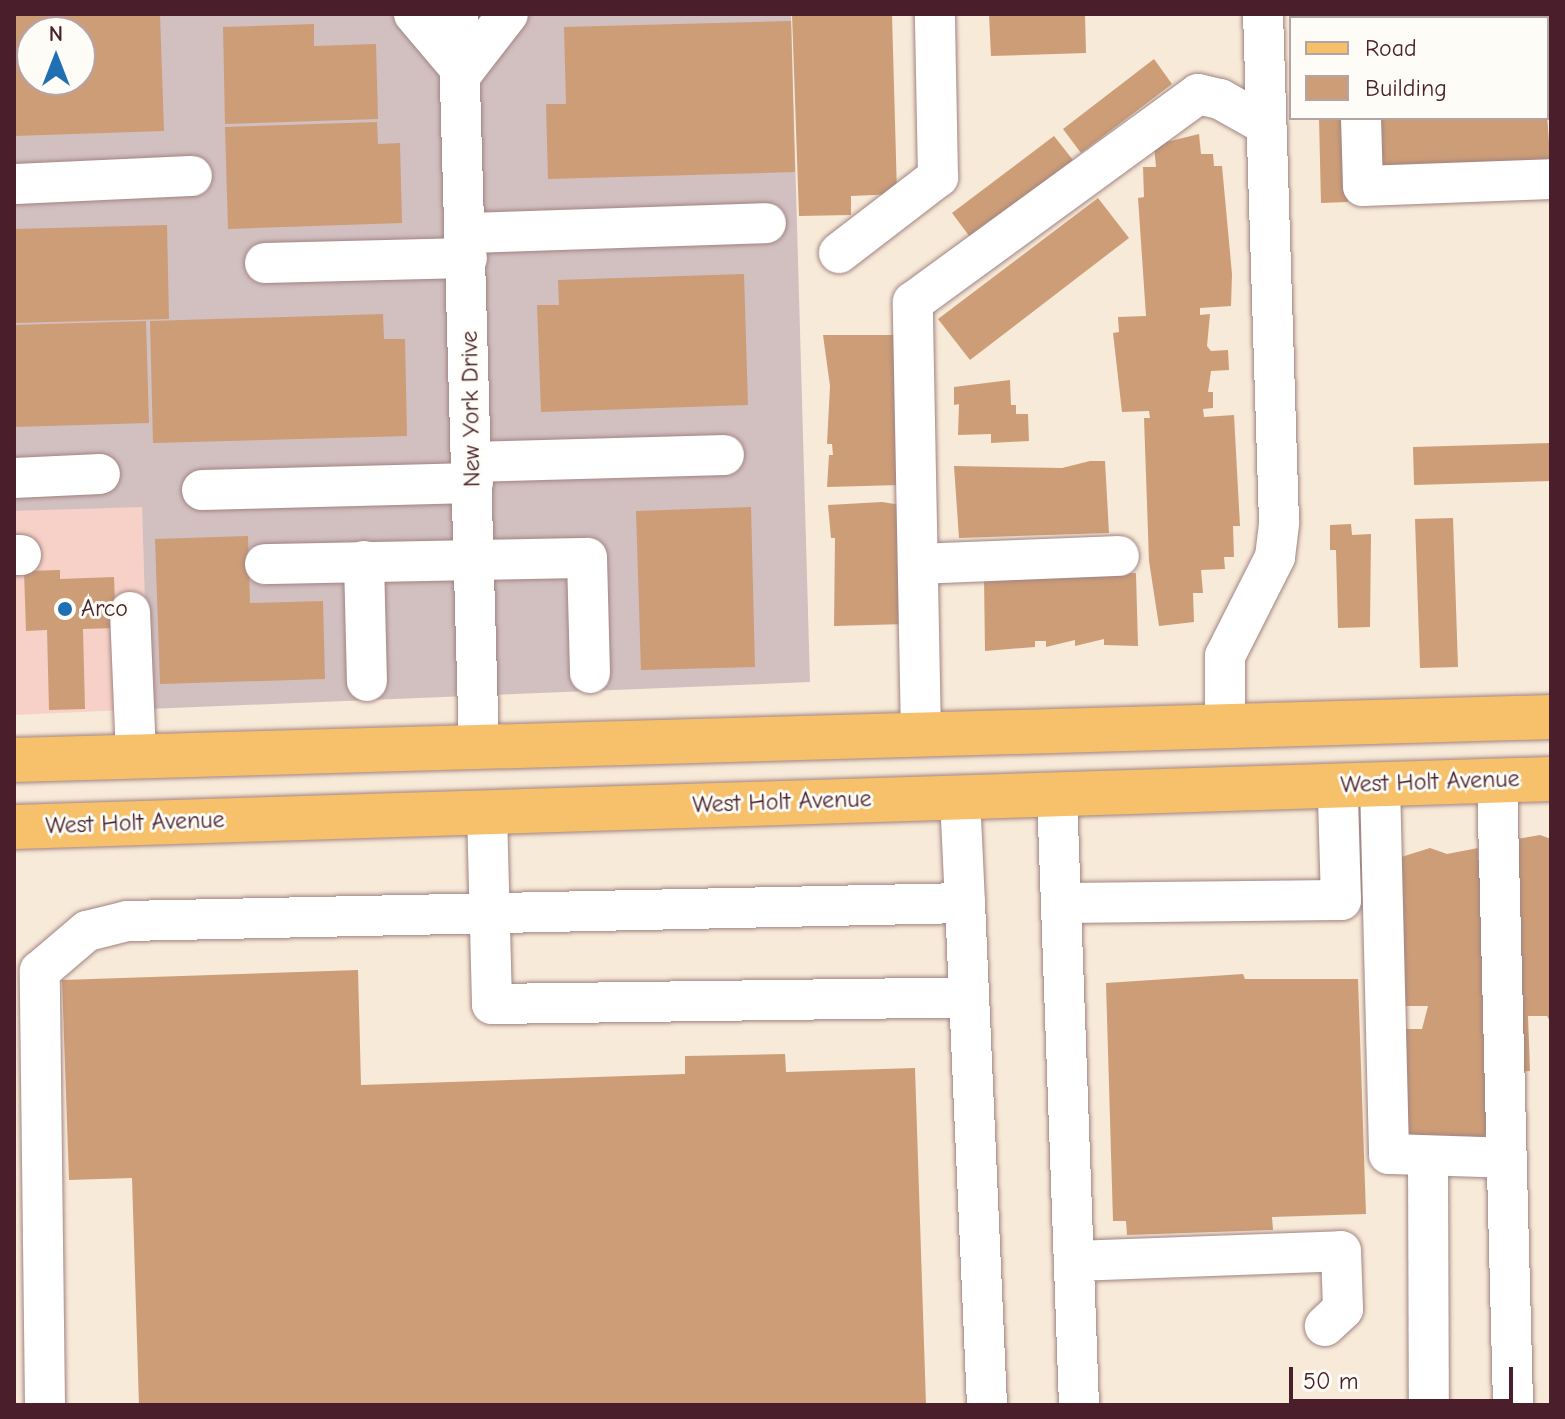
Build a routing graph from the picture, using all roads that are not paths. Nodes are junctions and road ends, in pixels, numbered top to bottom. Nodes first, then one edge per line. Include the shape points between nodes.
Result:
1 (414, 14) edge
2 (458, 14) edge
3 (508, 14) edge
4 (935, 14) edge
5 (1263, 14) edge
6 (463, 72) junction
7 (1361, 120) edge
8 (1266, 125) junction
9 (192, 176) dead end
10 (1551, 179) edge
11 (14, 184) edge
12 (766, 223) dead end
13 (467, 246) junction
14 (839, 253) dead end
15 (265, 263) dead end
16 (724, 455) dead end
17 (473, 472) junction
18 (100, 474) dead end
19 (14, 478) edge
20 (202, 490) dead end
21 (1119, 556) dead end
22 (475, 559) junction
23 (364, 561) junction
24 (265, 564) dead end
25 (918, 564) junction
26 (130, 612) dead end
27 (590, 673) dead end
28 (367, 681) dead end
29 (1551, 717) edge
30 (1225, 728) junction
31 (921, 735) junction
32 (479, 747) junction
33 (136, 756) junction
34 (14, 760) edge
35 (1551, 779) edge
36 (1497, 780) junction
37 (1380, 784) junction
38 (1057, 794) junction
39 (960, 797) junction
40 (1338, 798) dead end
41 (487, 812) junction
42 (14, 827) edge
43 (965, 903) junction
44 (1061, 903) junction
45 (488, 912) junction
46 (969, 997) junction
47 (1507, 1158) junction
48 (1428, 1159) junction
49 (1074, 1261) junction
50 (1325, 1326) dead end
51 (45, 1405) edge
52 (987, 1405) edge
53 (1079, 1405) edge
54 (1429, 1405) edge
55 (1513, 1405) edge

1 - 6 street
2 - 6 street, New York Drive
3 - 6 street
4 - 14 street via 938,177
5 - 8 street
6 - 13 street, New York Drive
7 - 10 street via 1363,186
8 - 25 street via 1220,99 1198,94 913,302
8 - 30 street via 1279,522 1275,557 1225,656
9 - 11 street
12 - 13 street
13 - 15 street
13 - 17 street, New York Drive
16 - 17 street
17 - 20 street
17 - 22 street, New York Drive
18 - 19 street
21 - 25 street
22 - 23 street
22 - 27 street via 587,558
22 - 32 street, New York Drive
23 - 24 street
23 - 28 street
25 - 31 street
26 - 33 street
29 - 30 main road
30 - 31 main road
31 - 32 main road
32 - 33 main road
33 - 34 main road
35 - 36 main road, West Holt Avenue
36 - 37 main road, West Holt Avenue
36 - 47 street
37 - 38 main road, West Holt Avenue
37 - 48 street via 1389,1154
38 - 39 main road, West Holt Avenue
38 - 44 street
39 - 41 main road, West Holt Avenue
39 - 43 street
40 - 44 street via 1341,900
41 - 42 main road, West Holt Avenue
41 - 45 street
43 - 45 street
43 - 46 street
44 - 49 street
45 - 46 street via 492,1004
45 - 51 street via 127,921 87,931 40,971
46 - 52 street
47 - 48 street
47 - 55 street
48 - 54 street
49 - 50 street via 1341,1251 1343,1309
49 - 53 street

